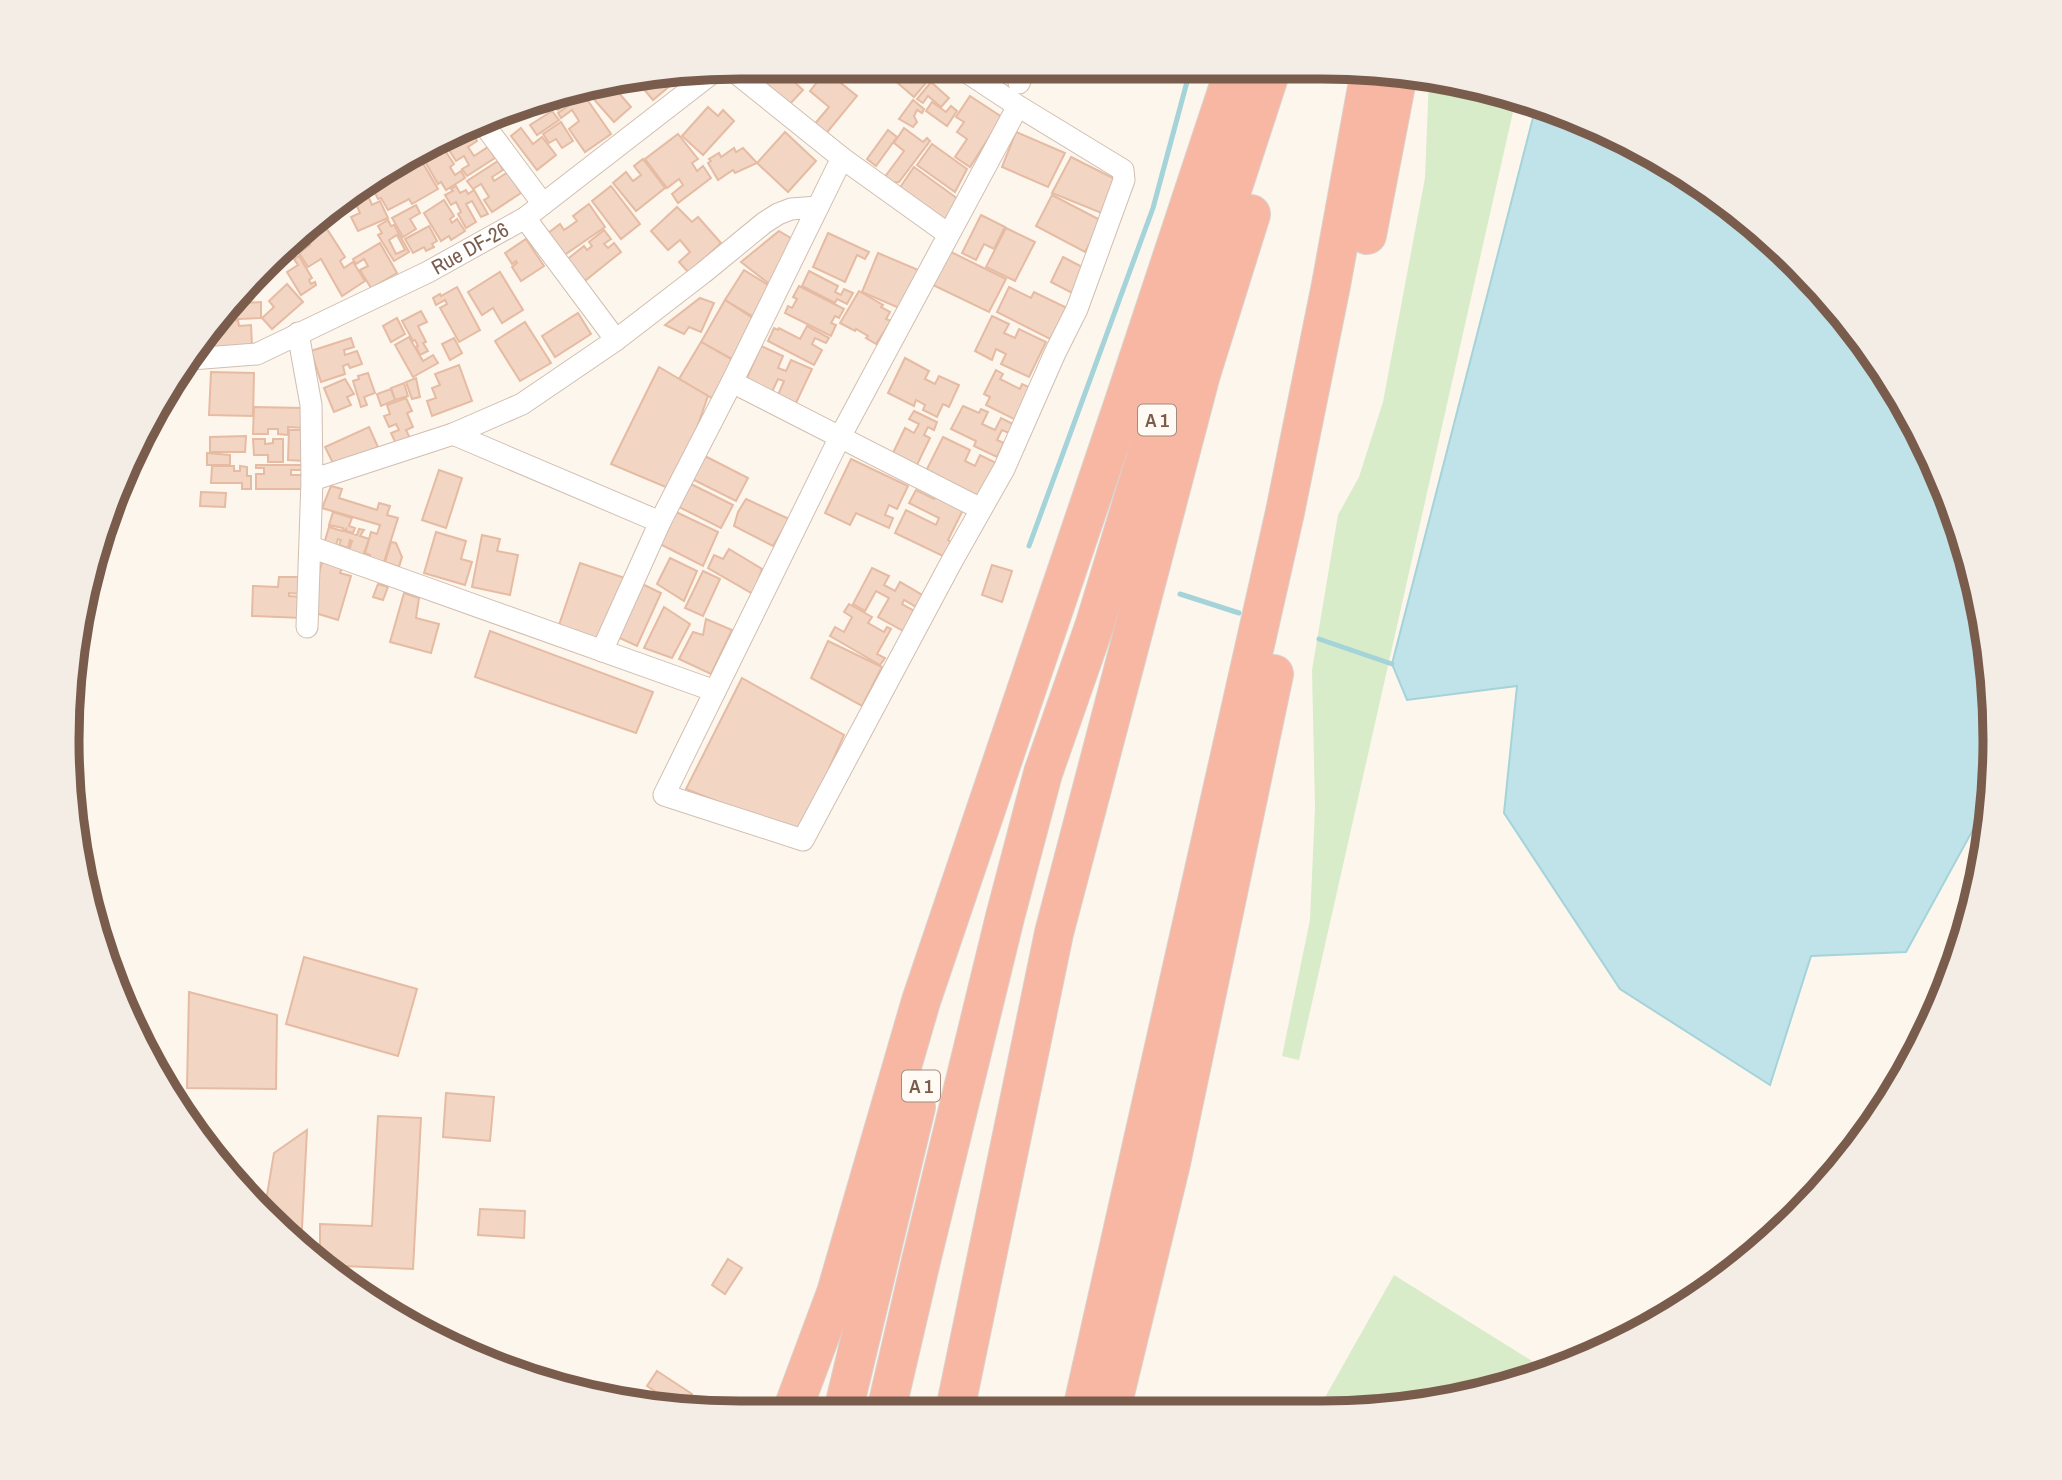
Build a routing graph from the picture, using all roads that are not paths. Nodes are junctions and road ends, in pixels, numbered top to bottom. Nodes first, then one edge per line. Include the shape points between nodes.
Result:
1 (744, 79) edge
2 (977, 79) edge
3 (1231, 79) edge
4 (1268, 79) edge
5 (1293, 79) edge
6 (703, 80) edge
7 (1368, 80) edge
8 (1396, 83) edge
9 (1017, 107) junction
10 (487, 129) edge
11 (842, 158) junction
12 (543, 204) junction
13 (818, 207) junction
14 (525, 218) junction
15 (948, 234) junction
16 (298, 333) junction
17 (616, 340) junction
18 (200, 358) edge
19 (733, 382) junction
20 (453, 434) junction
21 (840, 437) junction
22 (312, 480) junction
23 (981, 509) junction
24 (660, 522) junction
25 (311, 547) junction
26 (307, 627) dead end
27 (602, 652) junction
28 (715, 691) junction
29 (1002, 762) junction
30 (1156, 1159) junction
31 (796, 1401) edge
32 (845, 1401) edge
33 (888, 1401) edge
34 (957, 1401) edge
35 (1066, 1401) edge
36 (1085, 1401) edge
37 (1112, 1401) edge
38 (1138, 1401) edge

1 - 11 street
2 - 9 street
3 - 29 highway, A 1
4 - 33 highway, A 1 via 1095,624 1043,773
5 - 34 highway via 1201,374 1087,805 1052,945
6 - 12 street, Rue DF-26
7 - 30 highway
8 - 30 highway via 1346,338
9 - 15 street
9 - 23 street via 1119,166 1125,174 1077,309
10 - 12 street
11 - 13 street
11 - 15 street
12 - 14 street, Rue DF-26
13 - 17 street via 778,214
13 - 19 street
14 - 16 street, Rue DF-26 via 428,272
14 - 17 street
15 - 21 street
16 - 18 street, Rue DF-26 via 257,354
16 - 22 street via 311,405
17 - 20 street via 522,404
19 - 21 street
19 - 24 street
20 - 22 street
20 - 24 street
21 - 23 street
21 - 28 street
22 - 25 street
23 - 28 street via 803,840 664,794
24 - 27 street
25 - 26 street
25 - 27 street
27 - 28 street
29 - 31 highway via 921,1001 836,1293
29 - 32 highway, A 1
30 - 35 highway via 1094,1291
30 - 36 highway
30 - 37 highway
30 - 38 highway via 1160,1301

